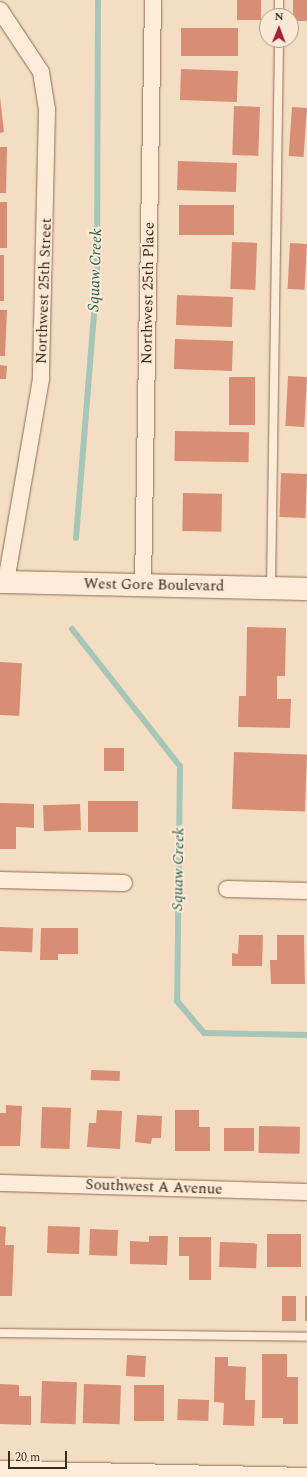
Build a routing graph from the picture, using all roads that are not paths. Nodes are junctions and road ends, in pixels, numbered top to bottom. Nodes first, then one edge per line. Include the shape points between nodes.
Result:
1 (153, 0) edge
2 (0, 10) edge
3 (279, 48) edge
4 (3, 582) edge
5 (143, 585) junction
6 (271, 588) junction
7 (307, 589) edge
8 (0, 880) edge
9 (124, 882) dead end
10 (227, 889) dead end
11 (307, 891) edge
12 (0, 1183) edge
13 (307, 1192) edge
14 (0, 1333) edge
15 (307, 1337) edge
16 (0, 1469) edge
17 (307, 1476) edge

1 - 5 street, Northwest 25th Place
2 - 4 street, Northwest 25th Street via 41,72 47,109 41,379
3 - 6 lane
4 - 5 main road, West Gore Boulevard
5 - 6 main road, West Gore Boulevard
6 - 7 main road, West Gore Boulevard
8 - 9 street
10 - 11 street
12 - 13 street, Southwest A Avenue
14 - 15 lane
16 - 17 street

